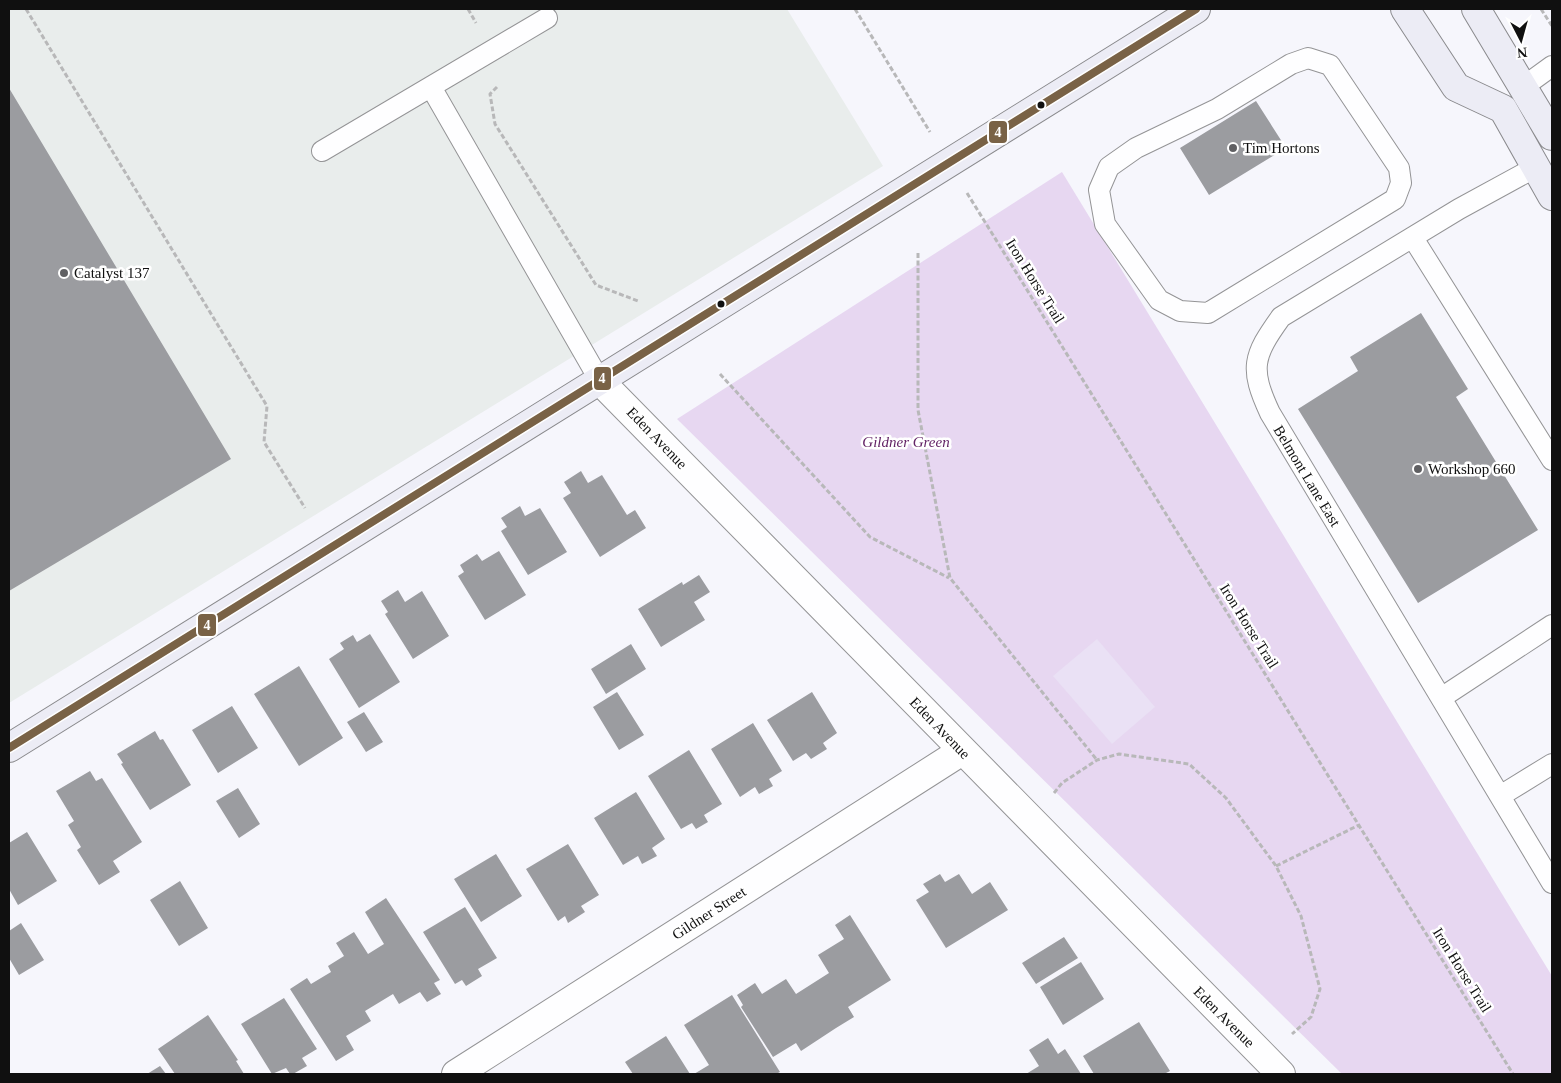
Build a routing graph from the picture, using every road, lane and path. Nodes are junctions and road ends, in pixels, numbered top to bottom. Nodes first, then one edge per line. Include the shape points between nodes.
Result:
1 (26, 9) edge
2 (468, 9) edge
3 (855, 9) edge
4 (1196, 9) edge
5 (1405, 9) edge
6 (1476, 9) edge
7 (1541, 9) edge
8 (547, 18) dead end
9 (1552, 26) edge
10 (493, 50) junction
11 (1552, 66) edge
12 (431, 87) junction
13 (1523, 87) junction
14 (1552, 136) edge
15 (934, 138) dead end
16 (1136, 148) joint
17 (322, 151) dead end
18 (1536, 167) junction
19 (965, 189) dead end
20 (1552, 196) edge
21 (1412, 238) junction
22 (918, 253) dead end
23 (638, 301) dead end
24 (720, 374) dead end
25 (600, 381) junction
26 (1552, 460) edge
27 (305, 508) dead end
28 (950, 578) junction
29 (1552, 625) edge
30 (1440, 698) junction
31 (9, 748) edge
32 (962, 751) junction
33 (1097, 760) junction
34 (1552, 764) edge
35 (1500, 796) junction
36 (1031, 820) junction
37 (1359, 824) junction
38 (1276, 866) junction
39 (1552, 883) edge
40 (1288, 1038) dead end
41 (456, 1074) edge
42 (1281, 1074) edge
43 (1513, 1074) edge

1 - 27 path via 267,406 264,442
2 - 10 path
3 - 15 path
4 - 25 street
5 - 18 street via 1456,87 1503,109
6 - 13 street
7 - 9 path
8 - 10 lane
10 - 12 lane
10 - 23 path via 509,75 490,94 495,124 596,285
11 - 13 lane
12 - 17 lane
12 - 25 lane
13 - 14 street
16 - 16 lane via 1109,167 1099,190 1105,224 1159,300 1180,311 1208,313 1395,199 1401,183 1398,168 1330,65 1308,58 1290,64 1217,109
18 - 20 street
18 - 21 lane, Belmont Lane East
19 - 37 path, Iron Horse Trail
21 - 26 lane
21 - 30 lane, Belmont Lane East via 1282,317 1263,342 1255,363 1259,390 1270,413
22 - 28 path via 918,410
24 - 28 path via 870,537
25 - 31 street
25 - 32 street, Eden Avenue
28 - 33 path
29 - 30 lane
30 - 35 lane, Belmont Lane East
32 - 36 street, Eden Avenue
32 - 41 street, Gildner Street
33 - 36 path via 1062,783
33 - 38 path via 1119,754 1189,764 1226,798
34 - 35 lane
35 - 39 lane, Belmont Lane East
36 - 42 street, Eden Avenue
37 - 38 path
37 - 43 path, Iron Horse Trail
38 - 40 path via 1301,916 1320,989 1311,1017

